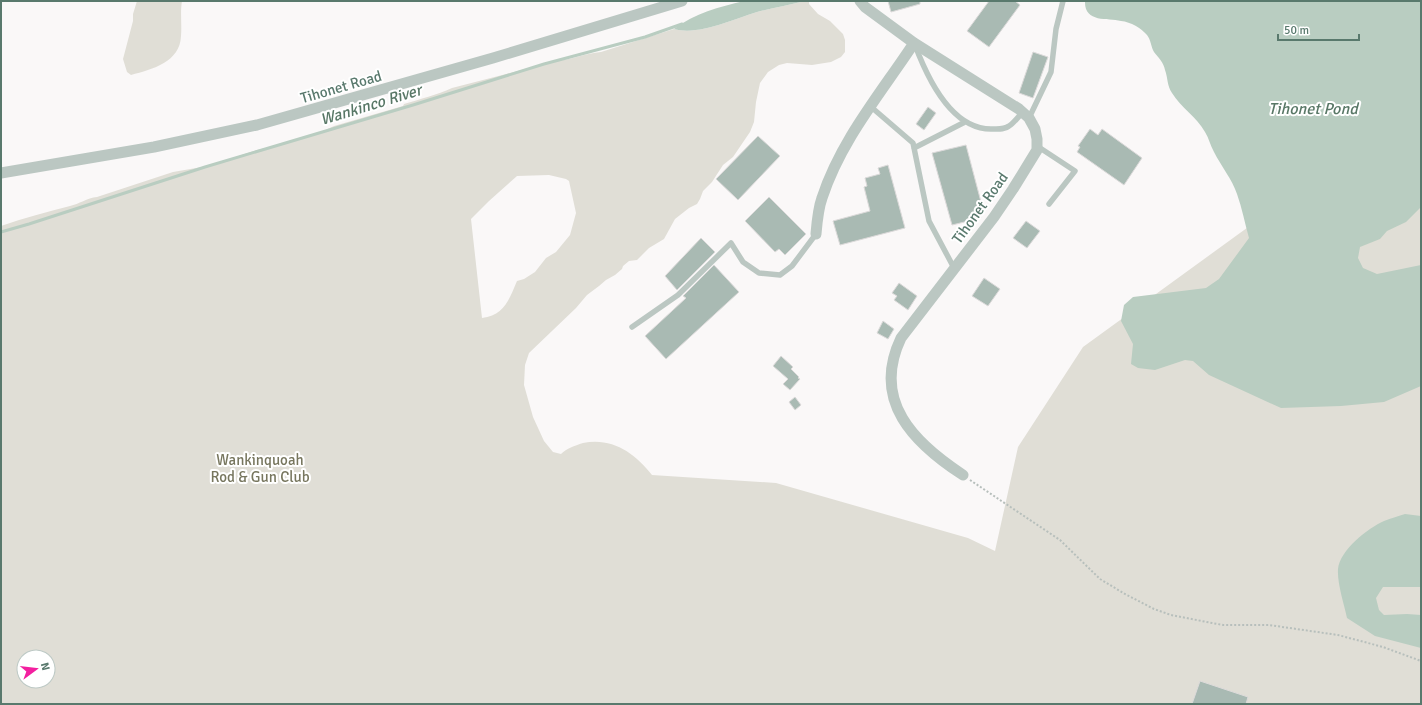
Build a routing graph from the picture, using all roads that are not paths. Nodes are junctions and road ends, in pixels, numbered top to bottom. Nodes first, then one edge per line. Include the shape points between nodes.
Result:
1 (682, 1) edge
2 (860, 1) edge
3 (1063, 1) edge
4 (914, 43) junction
5 (870, 106) junction
6 (1026, 115) junction
7 (965, 122) junction
8 (1037, 146) junction
9 (914, 148) junction
10 (1, 173) edge
11 (1049, 204) dead end
12 (816, 234) joint
13 (954, 268) junction
14 (632, 327) dead end
15 (963, 475) road end

1 - 10 street, Tihonet Road via 257,125 154,147
2 - 4 street
3 - 6 lane via 1056,29 1051,72
4 - 5 street
4 - 6 street
4 - 7 lane via 930,82 949,107
5 - 9 lane via 913,143
5 - 12 street via 841,152 830,177 822,199
6 - 7 lane via 1001,129 986,129
6 - 8 street via 1035,129
7 - 9 lane
8 - 11 lane via 1075,171
8 - 13 street, Tihonet Road via 1014,190
9 - 13 lane via 929,221
12 - 14 lane via 792,266 780,275 759,273 743,262 731,243 678,295
13 - 15 street, Tihonet Road via 901,338 894,355 891,384 894,401 908,428 930,452

